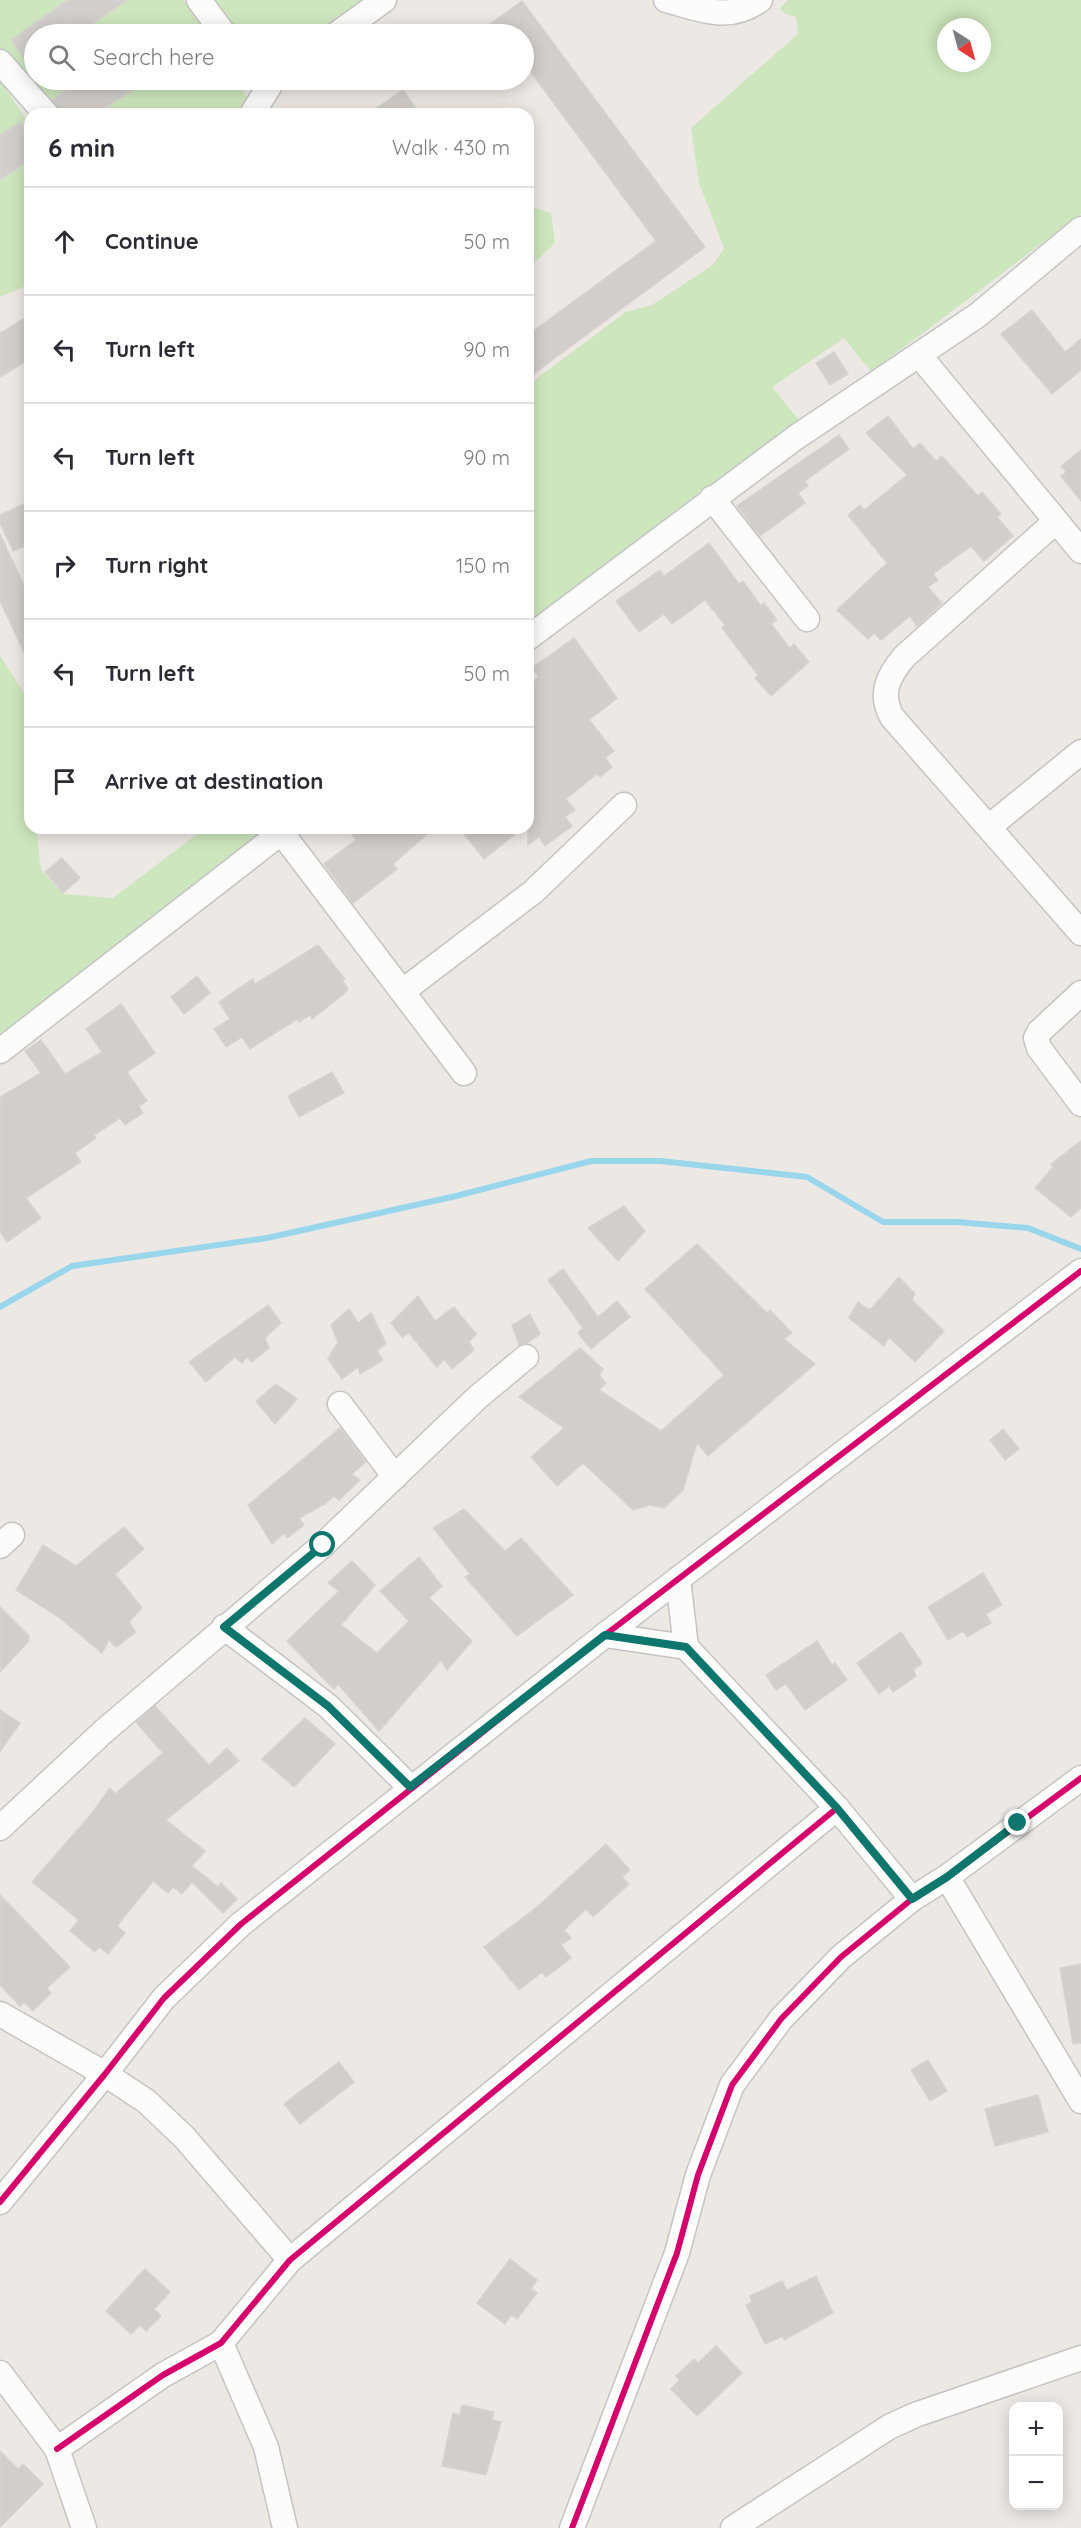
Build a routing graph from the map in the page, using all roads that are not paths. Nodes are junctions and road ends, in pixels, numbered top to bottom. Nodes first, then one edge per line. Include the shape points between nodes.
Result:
1 (200, 0) edge
2 (384, 0) edge
3 (666, 0) edge
4 (760, 0) edge
5 (217, 24) edge
6 (352, 24) edge
7 (0, 62) edge
8 (24, 89) edge
9 (25, 90) edge
10 (266, 90) edge
11 (41, 108) edge
12 (255, 108) edge
13 (1081, 229) edge
14 (919, 355) junction
15 (712, 498) junction
16 (1055, 522) junction
17 (1081, 551) edge
18 (807, 619) dead end
19 (534, 633) edge
20 (1081, 752) edge
21 (624, 805) dead end
22 (990, 826) junction
23 (279, 834) edge
24 (287, 834) edge
25 (1081, 933) edge
26 (402, 991) junction
27 (1081, 993) edge
28 (0, 1052) edge
29 (464, 1072) dead end
30 (1081, 1104) edge
31 (1081, 1271) edge
32 (526, 1357) dead end
33 (340, 1404) dead end
34 (395, 1477) junction
35 (678, 1579) junction
36 (224, 1627) junction
37 (605, 1635) junction
38 (686, 1647) junction
39 (1081, 1778) edge
40 (410, 1787) junction
41 (837, 1808) junction
42 (0, 1828) edge
43 (947, 1877) junction
44 (912, 1899) junction
45 (0, 2014) edge
46 (105, 2074) junction
47 (1081, 2101) edge
48 (0, 2202) edge
49 (290, 2260) junction
50 (221, 2343) junction
51 (1081, 2358) edge
52 (0, 2373) edge
53 (57, 2449) junction
54 (84, 2528) edge
55 (285, 2528) edge
56 (572, 2528) edge
57 (733, 2528) edge

1 - 5 street
2 - 6 street
3 - 4 street via 722,15 741,11
7 - 8 street
9 - 11 street
10 - 12 street
13 - 14 street via 1017,285
14 - 15 street via 874,382
14 - 16 street
15 - 18 street
15 - 19 street
16 - 17 street
16 - 22 street via 904,657 886,685 887,707 892,717
20 - 22 street
21 - 26 street via 533,892
22 - 25 street
23 - 28 street
24 - 26 street
26 - 29 street
27 - 30 street via 1036,1038 1039,1048
31 - 35 street
32 - 34 street
33 - 34 street
34 - 36 street via 323,1545
35 - 37 street
35 - 38 street
36 - 40 street via 328,1706
36 - 42 street
37 - 38 street
37 - 40 street
38 - 41 street
39 - 43 street
40 - 46 street via 197,1964 164,1998
41 - 44 street
41 - 49 street
43 - 44 street
43 - 47 street
44 - 56 street via 841,1957 788,2011 732,2085 698,2175 677,2253
45 - 46 street
46 - 48 street
46 - 49 street via 146,2101 184,2137
49 - 50 street
50 - 53 street via 163,2374
50 - 55 street via 266,2447
51 - 57 street via 889,2427
52 - 53 street
53 - 54 street

